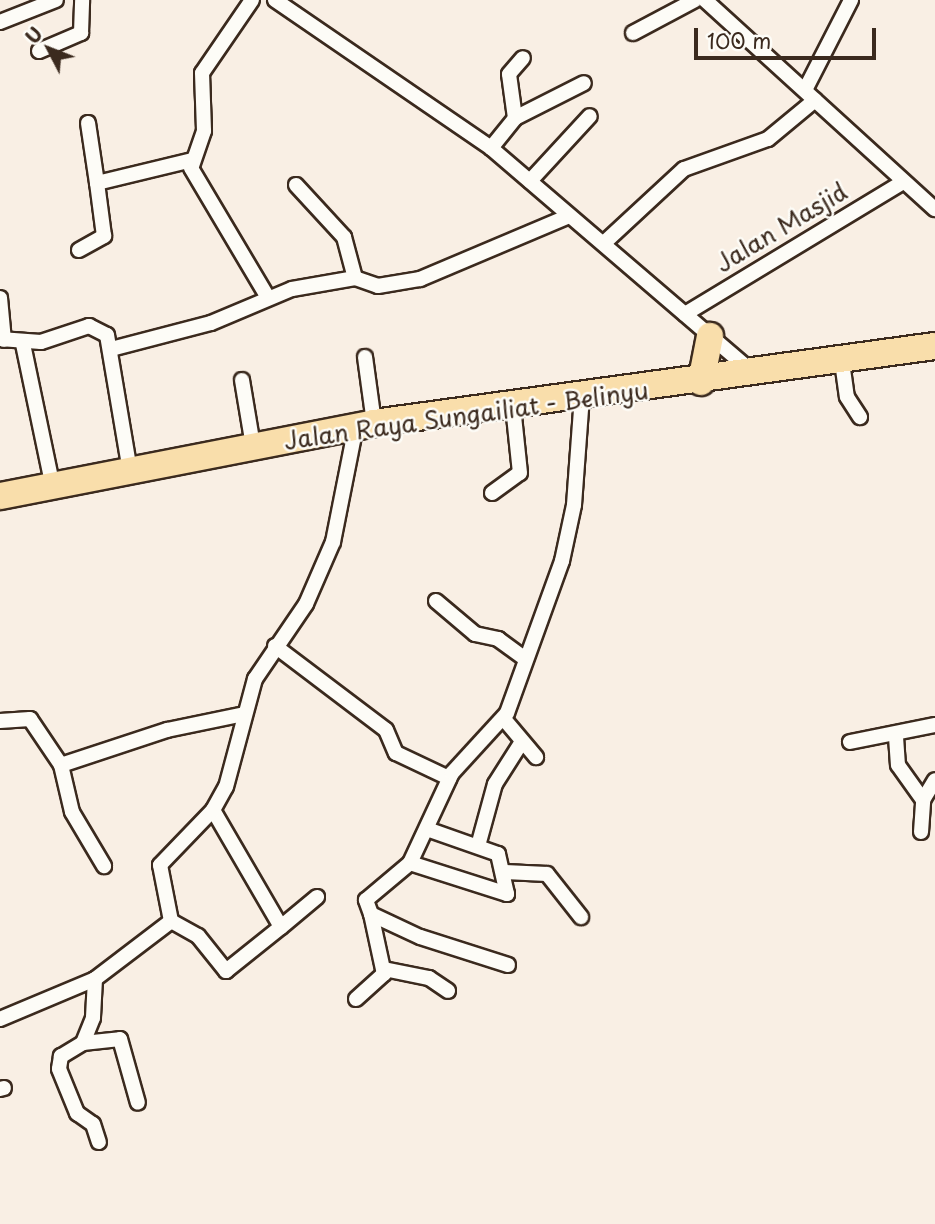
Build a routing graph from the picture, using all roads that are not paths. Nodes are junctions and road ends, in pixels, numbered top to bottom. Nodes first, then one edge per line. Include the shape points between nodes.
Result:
1 (56, 0) edge
2 (82, 0) edge
3 (252, 0) edge
4 (275, 0) edge
5 (695, 0) edge
6 (705, 0) edge
7 (851, 0) edge
8 (0, 22) edge
9 (633, 33) dead end
10 (39, 51) dead end
11 (523, 58) dead end
12 (584, 83) dead end
13 (810, 95) junction
14 (590, 116) dead end
15 (515, 118) junction
16 (88, 124) dead end
17 (491, 148) junction
18 (192, 160) junction
19 (530, 181) junction
20 (903, 182) junction
21 (97, 183) junction
22 (296, 185) dead end
23 (935, 209) edge
24 (567, 217) junction
25 (604, 243) junction
26 (79, 250) dead end
27 (355, 278) junction
28 (267, 296) junction
29 (0, 298) edge
30 (685, 314) junction
31 (710, 336) junction
32 (2, 339) edge
33 (23, 344) junction
34 (935, 346) edge
35 (114, 348) junction
36 (365, 356) dead end
37 (842, 362) junction
38 (756, 375) junction
39 (242, 380) dead end
40 (701, 382) junction
41 (583, 397) junction
42 (513, 405) junction
43 (860, 417) dead end
44 (365, 425) junction
45 (253, 446) junction
46 (130, 471) junction
47 (53, 487) junction
48 (492, 493) dead end
49 (0, 496) edge
50 (436, 601) dead end
51 (275, 646) junction
52 (524, 659) junction
53 (244, 714) junction
54 (505, 719) junction
55 (0, 721) edge
56 (935, 725) edge
57 (896, 737) junction
58 (850, 742) dead end
59 (521, 743) junction
60 (536, 757) dead end
61 (61, 765) junction
62 (449, 779) junction
63 (935, 780) edge
64 (923, 800) junction
65 (213, 810) junction
66 (427, 829) junction
67 (921, 832) dead end
68 (478, 846) junction
69 (410, 863) junction
70 (104, 866) dead end
71 (505, 872) junction
72 (317, 897) dead end
73 (371, 914) junction
74 (581, 917) dead end
75 (172, 921) junction
76 (281, 927) junction
77 (508, 965) dead end
78 (384, 969) junction
79 (95, 979) junction
80 (448, 991) dead end
81 (356, 999) dead end
82 (0, 1019) edge
83 (83, 1043) junction
84 (138, 1103) dead end
85 (99, 1142) dead end

1 - 8 street
2 - 10 street via 81,33
3 - 18 street via 202,72 204,131
4 - 17 street
5 - 9 street
6 - 13 street
7 - 13 street
11 - 15 street via 509,74
12 - 15 street
13 - 20 street
13 - 25 street via 768,139 684,169
14 - 19 street
15 - 17 street
16 - 21 street
17 - 19 street
18 - 21 street
18 - 28 street via 196,184 234,231
19 - 24 street
20 - 23 street
20 - 30 street, Jalan Masjid
21 - 26 street via 104,236
22 - 27 street via 344,237
24 - 25 street
24 - 27 street via 421,278 379,286
25 - 30 street
27 - 28 street
28 - 35 street via 211,323
29 - 32 street
30 - 31 street
31 - 38 street
31 - 40 highway
32 - 33 street
33 - 35 street via 94,326
33 - 47 street
34 - 37 highway, Jalan Raya Sungailiat - Belinyu
35 - 46 street
36 - 44 street
37 - 38 highway, Jalan Raya Sungailiat - Belinyu
37 - 43 street via 847,397
38 - 40 highway, Jalan Raya Sungailiat - Belinyu
39 - 45 street
40 - 41 highway, Jalan Raya Sungailiat - Belinyu
41 - 42 highway, Jalan Raya Sungailiat - Belinyu
41 - 52 street via 569,531
42 - 44 highway, Jalan Raya Sungailiat - Belinyu
42 - 48 street via 520,473
44 - 45 highway, Jalan Raya Sungailiat - Belinyu
44 - 51 street via 329,551 306,604
45 - 46 highway, Jalan Raya Sungailiat - Belinyu
46 - 47 highway, Jalan Raya Sungailiat - Belinyu
47 - 49 highway, Jalan Raya Sungailiat - Belinyu
50 - 52 street via 475,634 498,639
51 - 53 street
51 - 62 street via 386,730 396,753
52 - 54 street
53 - 61 street via 166,730
53 - 65 street via 232,773
54 - 59 street
54 - 62 street
55 - 61 street via 30,719
56 - 57 street
57 - 58 street
57 - 64 street via 898,765
59 - 60 street
59 - 68 street via 495,784
61 - 70 street via 72,812
62 - 66 street
63 - 64 street
64 - 67 street
65 - 75 street via 160,865
65 - 76 street
66 - 68 street
66 - 69 street
68 - 71 street via 498,854
69 - 71 street via 503,896
69 - 73 street via 367,896
71 - 74 street via 547,874
72 - 76 street
73 - 77 street via 460,954
73 - 78 street
75 - 76 street via 198,936 226,971
75 - 79 street
78 - 80 street via 429,978
78 - 81 street via 381,981
79 - 82 street
79 - 83 street via 98,1003
83 - 84 street via 120,1039
83 - 85 street via 65,1050 59,1069 78,1114 93,1124

